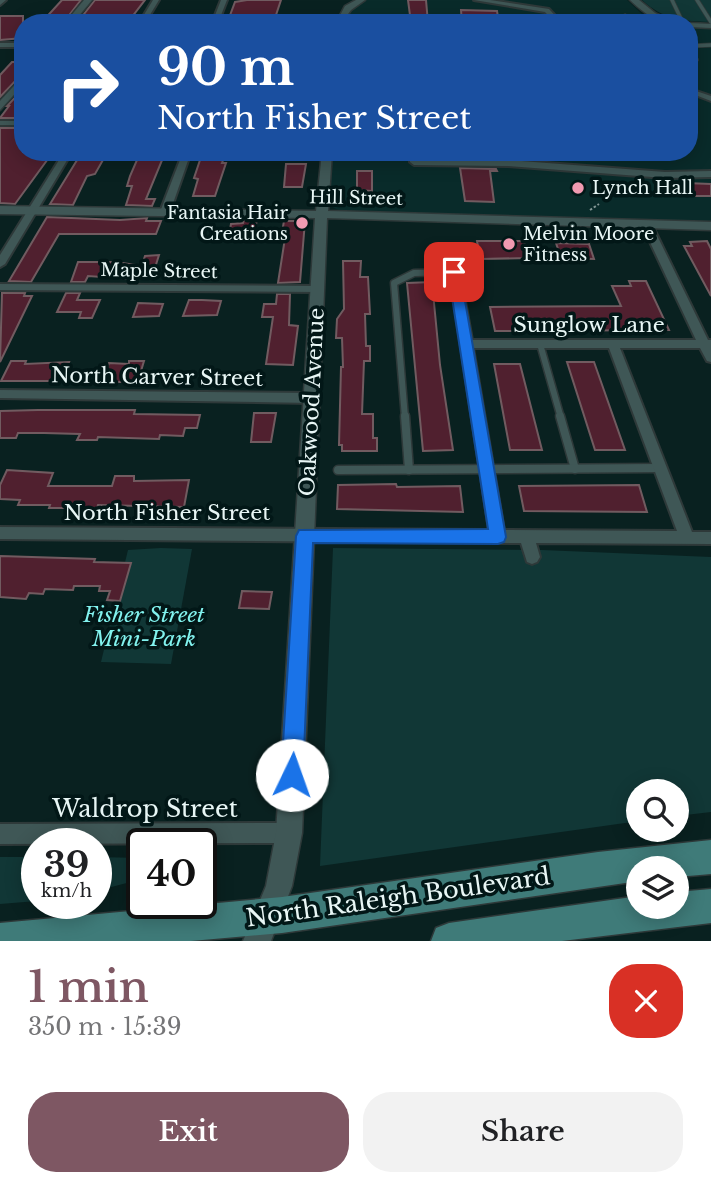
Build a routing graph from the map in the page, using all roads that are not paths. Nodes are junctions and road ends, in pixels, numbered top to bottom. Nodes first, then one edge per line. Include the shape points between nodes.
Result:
1 (88, 0) edge
2 (360, 0) edge
3 (477, 0) edge
4 (634, 0) edge
5 (697, 0) edge
6 (522, 3) edge
7 (76, 14) edge
8 (345, 14) edge
9 (552, 14) edge
10 (651, 14) edge
11 (711, 24) edge
12 (14, 90) edge
13 (0, 107) edge
14 (63, 161) edge
15 (184, 161) edge
16 (326, 161) edge
17 (414, 161) edge
18 (711, 174) edge
19 (0, 210) edge
20 (33, 210) junction
21 (166, 212) junction
22 (321, 215) junction
23 (647, 225) junction
24 (711, 226) edge
25 (0, 264) edge
26 (454, 270) joint
27 (0, 286) edge
28 (318, 289) junction
29 (540, 344) junction
30 (613, 344) junction
31 (708, 344) edge
32 (466, 345) junction
33 (711, 358) edge
34 (0, 394) edge
35 (313, 398) junction
36 (661, 468) junction
37 (575, 469) junction
38 (338, 470) dead end
39 (409, 470) junction
40 (487, 470) junction
41 (0, 533) edge
42 (305, 536) junction
43 (498, 537) junction
44 (527, 537) junction
45 (687, 537) junction
46 (711, 538) edge
47 (532, 557) dead end
48 (289, 833) junction
49 (0, 834) edge
50 (711, 857) edge
51 (711, 906) edge
52 (262, 929) edge
53 (0, 941) edge
54 (449, 941) edge

1 - 7 street
2 - 8 street
3 - 6 street
4 - 10 street
5 - 11 lane
6 - 9 street
12 - 13 street
14 - 20 street
15 - 21 street
16 - 22 street, Oakwood Avenue
17 - 18 street
19 - 20 street, Hill Street
20 - 21 street, Hill Street
20 - 25 street
21 - 22 street, Hill Street
22 - 23 street, Hill Street
22 - 28 street, Oakwood Avenue
23 - 24 street, Hill Street
23 - 31 street
26 - 32 street
26 - 39 lane via 414,273 399,277 394,284
27 - 28 street, Maple Street
28 - 35 street, Oakwood Avenue
29 - 30 street, Sunglow Lane
29 - 32 street, Sunglow Lane
29 - 37 lane
30 - 31 street, Sunglow Lane
30 - 36 street
31 - 33 street
32 - 40 street
34 - 35 street, North Carver Street
35 - 42 street, Oakwood Avenue
36 - 37 lane
36 - 45 street
37 - 40 lane
38 - 39 lane
39 - 40 lane
40 - 43 street
41 - 42 street, North Fisher Street
42 - 43 street, North Fisher Street
42 - 48 street, Oakwood Avenue
43 - 44 street, North Fisher Street
44 - 45 street, North Fisher Street
44 - 47 street
45 - 46 street, North Fisher Street
48 - 49 street, Waldrop Street
48 - 52 street, Oakwood Avenue via 279,886
50 - 52 main road, North Raleigh Boulevard via 598,869
51 - 54 main road
52 - 53 main road, North Raleigh Boulevard

